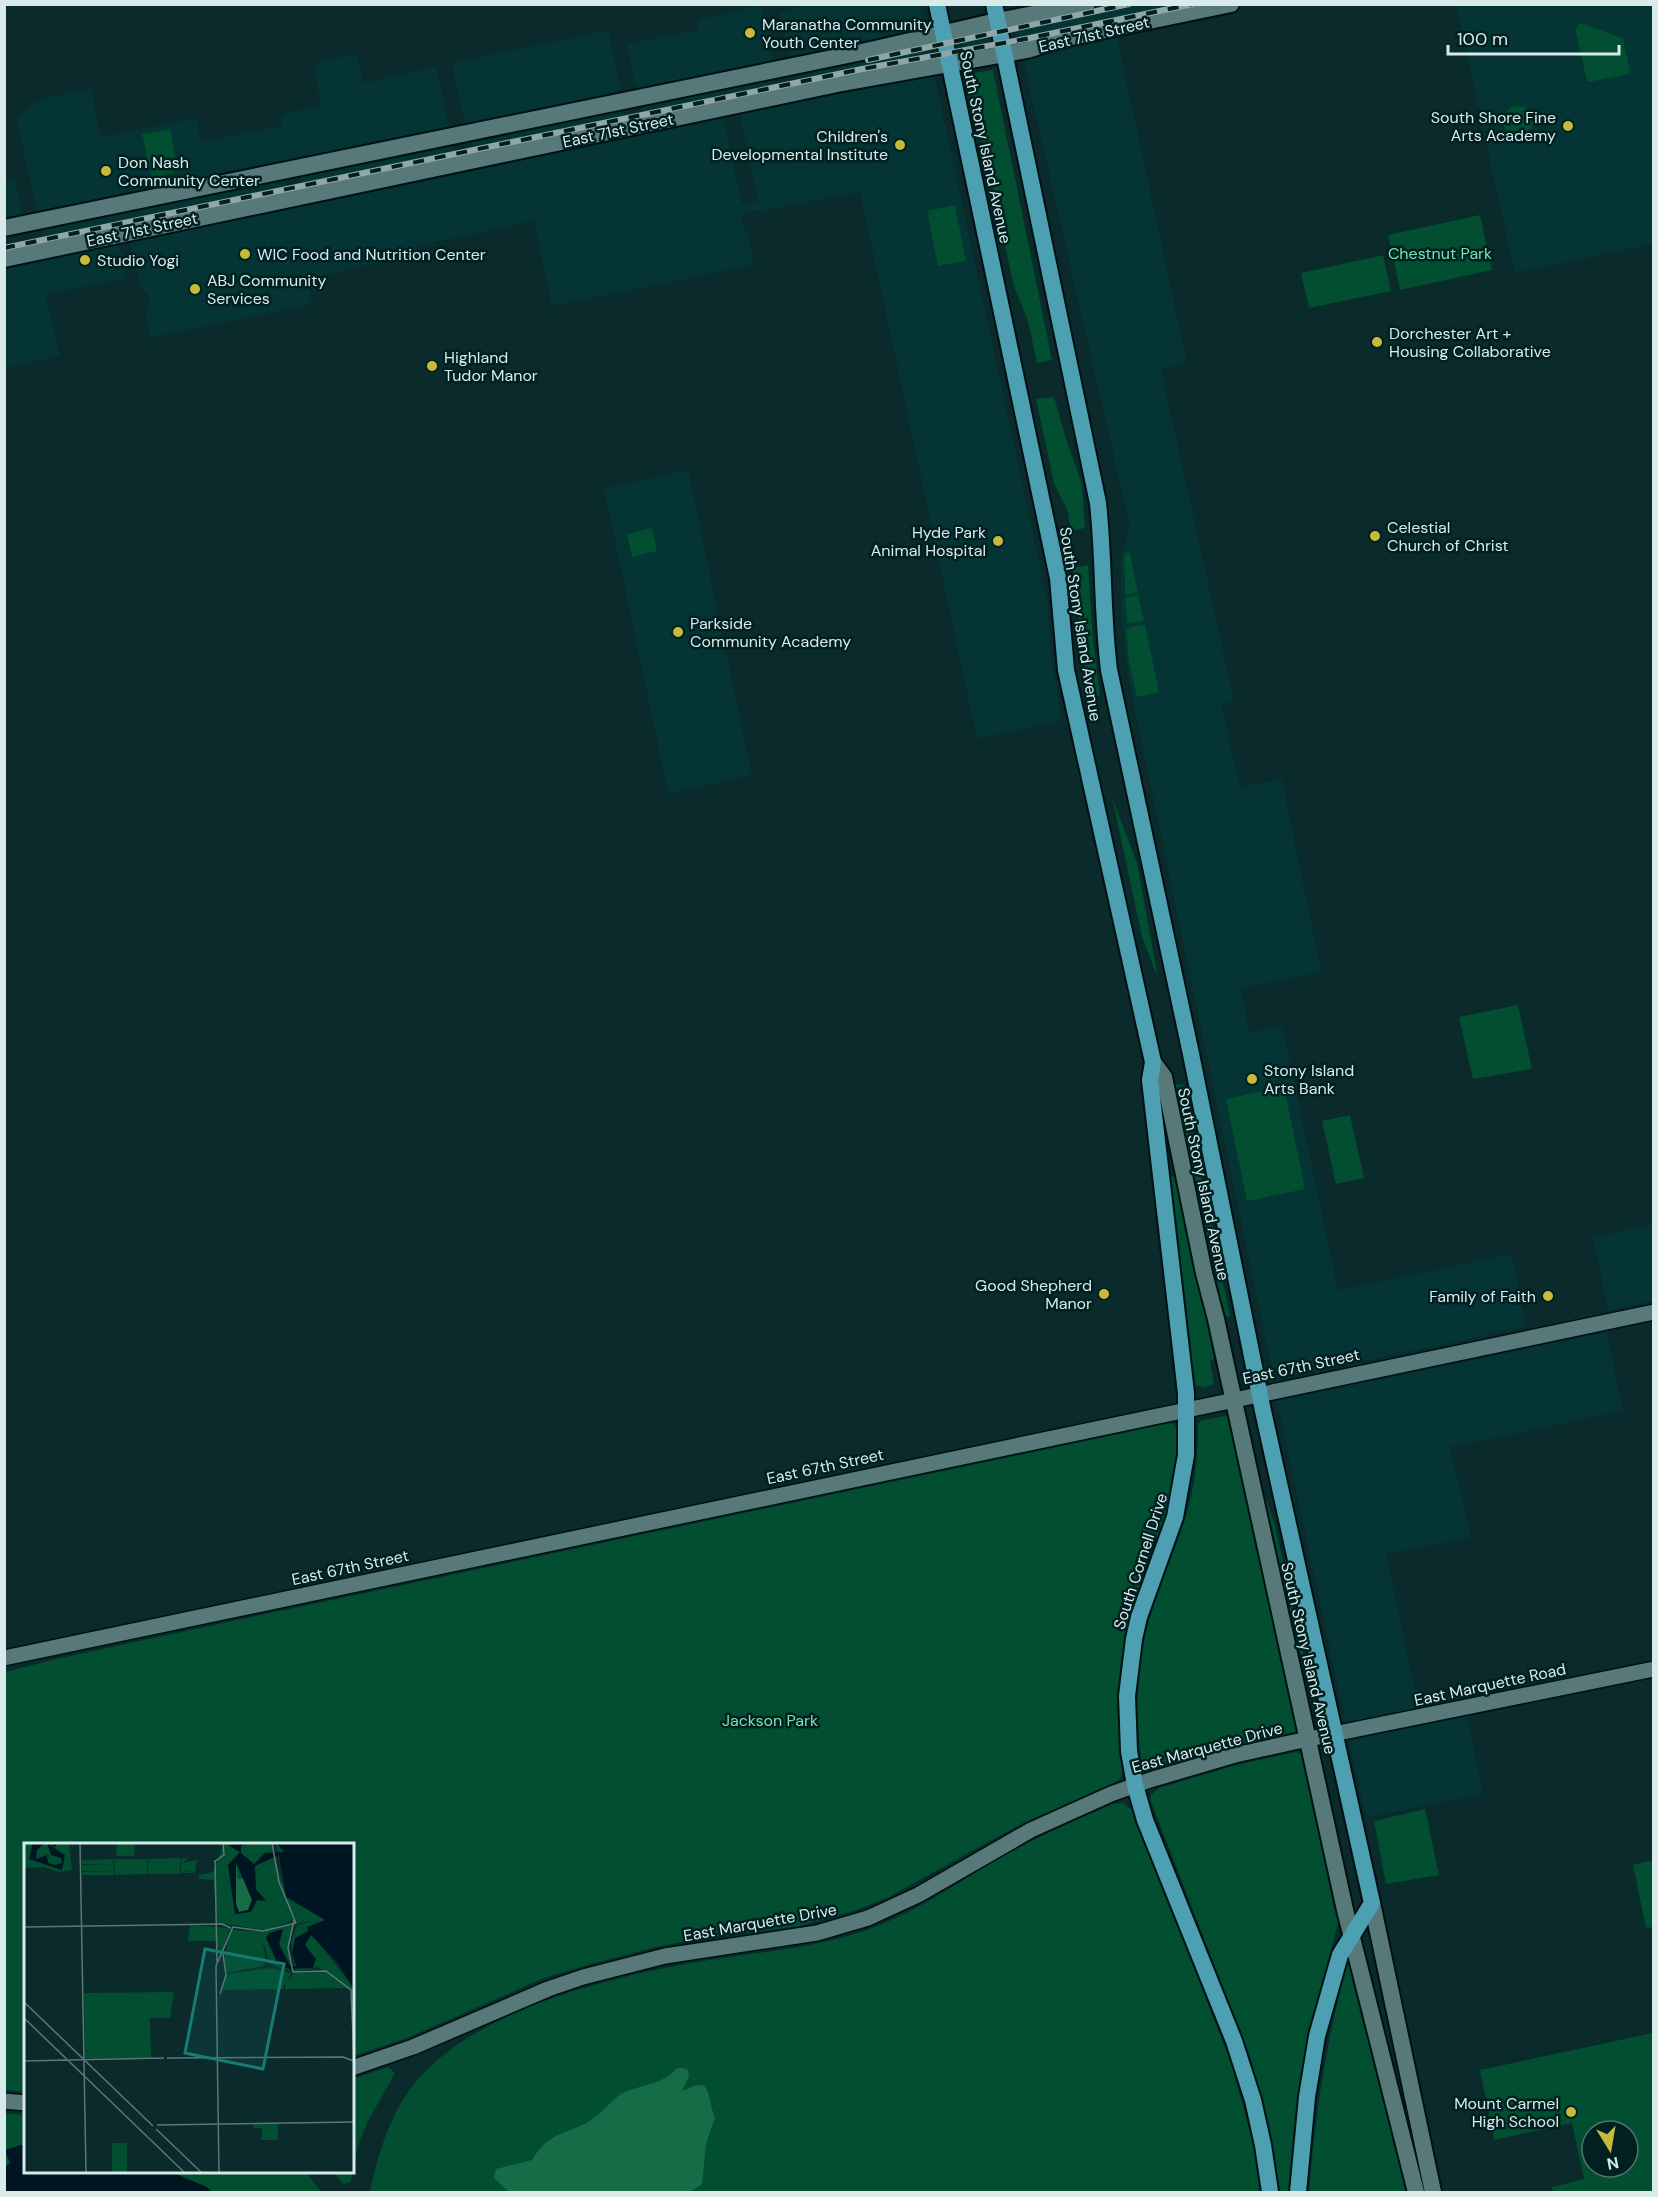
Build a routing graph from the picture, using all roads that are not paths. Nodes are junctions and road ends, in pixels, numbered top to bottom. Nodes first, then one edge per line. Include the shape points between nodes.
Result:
1 (937, 4) edge
2 (1087, 4) edge
3 (1231, 4) edge
4 (996, 13) edge
5 (943, 33) junction
6 (1005, 54) junction
7 (950, 64) junction
8 (4, 228) edge
9 (4, 259) edge
10 (1153, 1062) junction
11 (1653, 1312) edge
12 (1259, 1393) junction
13 (1233, 1399) junction
14 (1186, 1409) junction
15 (4, 1658) edge
16 (1653, 1669) edge
17 (1334, 1735) junction
18 (1309, 1739) junction
19 (1135, 1785) junction
20 (1372, 1903) junction
21 (1352, 1937) junction
22 (354, 2067) edge
23 (4, 2101) edge
24 (24, 2103) edge
25 (1270, 2193) edge
26 (1299, 2193) edge
27 (1416, 2193) edge
28 (1433, 2193) edge

1 - 5 highway, South Stony Island Avenue
2 - 4 main road, East 71st Street
3 - 6 main road, East 71st Street
4 - 5 main road, East 71st Street
4 - 6 highway, South Stony Island Avenue
5 - 7 highway, South Stony Island Avenue
5 - 8 main road, East 71st Street
6 - 7 main road, East 71st Street
6 - 12 highway, South Stony Island Avenue via 1098,502 1109,670
7 - 9 main road, East 71st Street via 837,84
7 - 10 highway, South Stony Island Avenue via 1058,578 1066,670
10 - 13 main road, South Stony Island Avenue via 1164,1077
10 - 14 highway, South Cornell Drive via 1150,1080
11 - 12 street, East 67th Street
12 - 13 street, East 67th Street
12 - 17 highway, South Stony Island Avenue
13 - 14 street, East 67th Street
13 - 18 main road, South Stony Island Avenue
14 - 15 street, East 67th Street
14 - 19 highway, South Cornell Drive via 1186,1455 1180,1498 1139,1617 1129,1672 1128,1739
16 - 17 street, East Marquette Road
17 - 18 street, East Marquette Drive
17 - 20 highway, South Stony Island Avenue
18 - 19 street, East Marquette Drive via 1235,1755
18 - 21 main road, South Stony Island Avenue
19 - 22 street, East Marquette Drive via 1031,1830 918,1895 868,1918 817,1933 665,1956 583,1977
19 - 25 highway, South Cornell Drive via 1148,1829 1237,2051 1253,2100
20 - 21 highway
20 - 28 main road, South Stony Island Avenue
21 - 26 highway via 1340,1955 1317,2036
21 - 27 main road, South Stony Island Avenue
23 - 24 street

